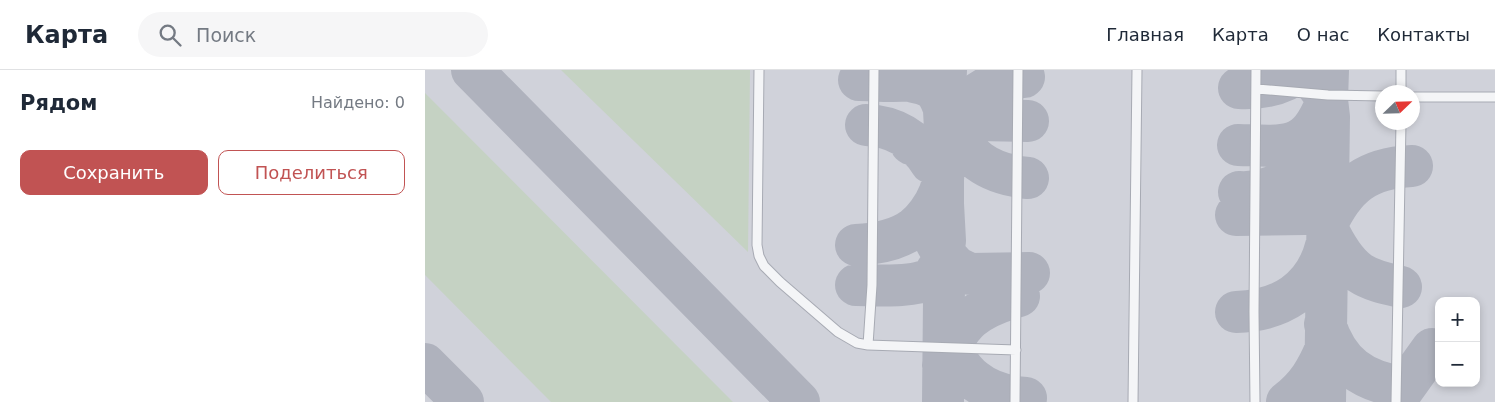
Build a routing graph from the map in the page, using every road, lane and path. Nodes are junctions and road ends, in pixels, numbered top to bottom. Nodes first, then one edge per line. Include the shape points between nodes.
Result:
1 (759, 70) edge
2 (874, 70) edge
3 (1018, 70) edge
4 (1137, 70) edge
5 (1257, 70) edge
6 (1401, 70) edge
7 (1401, 85) edge
8 (1257, 89) junction
9 (1375, 96) edge
10 (1420, 97) edge
11 (1495, 97) edge
12 (1401, 130) edge
13 (868, 346) junction
14 (1016, 350) junction
15 (1015, 402) edge
16 (1133, 402) edge
17 (1255, 402) edge
18 (1396, 402) edge

1 - 13 lane via 759,256 779,282 838,332
2 - 13 lane via 872,285
3 - 14 lane
4 - 16 lane
5 - 8 lane
6 - 7 lane
8 - 9 lane
8 - 17 lane
10 - 11 lane
12 - 18 lane
13 - 14 lane
14 - 15 lane

